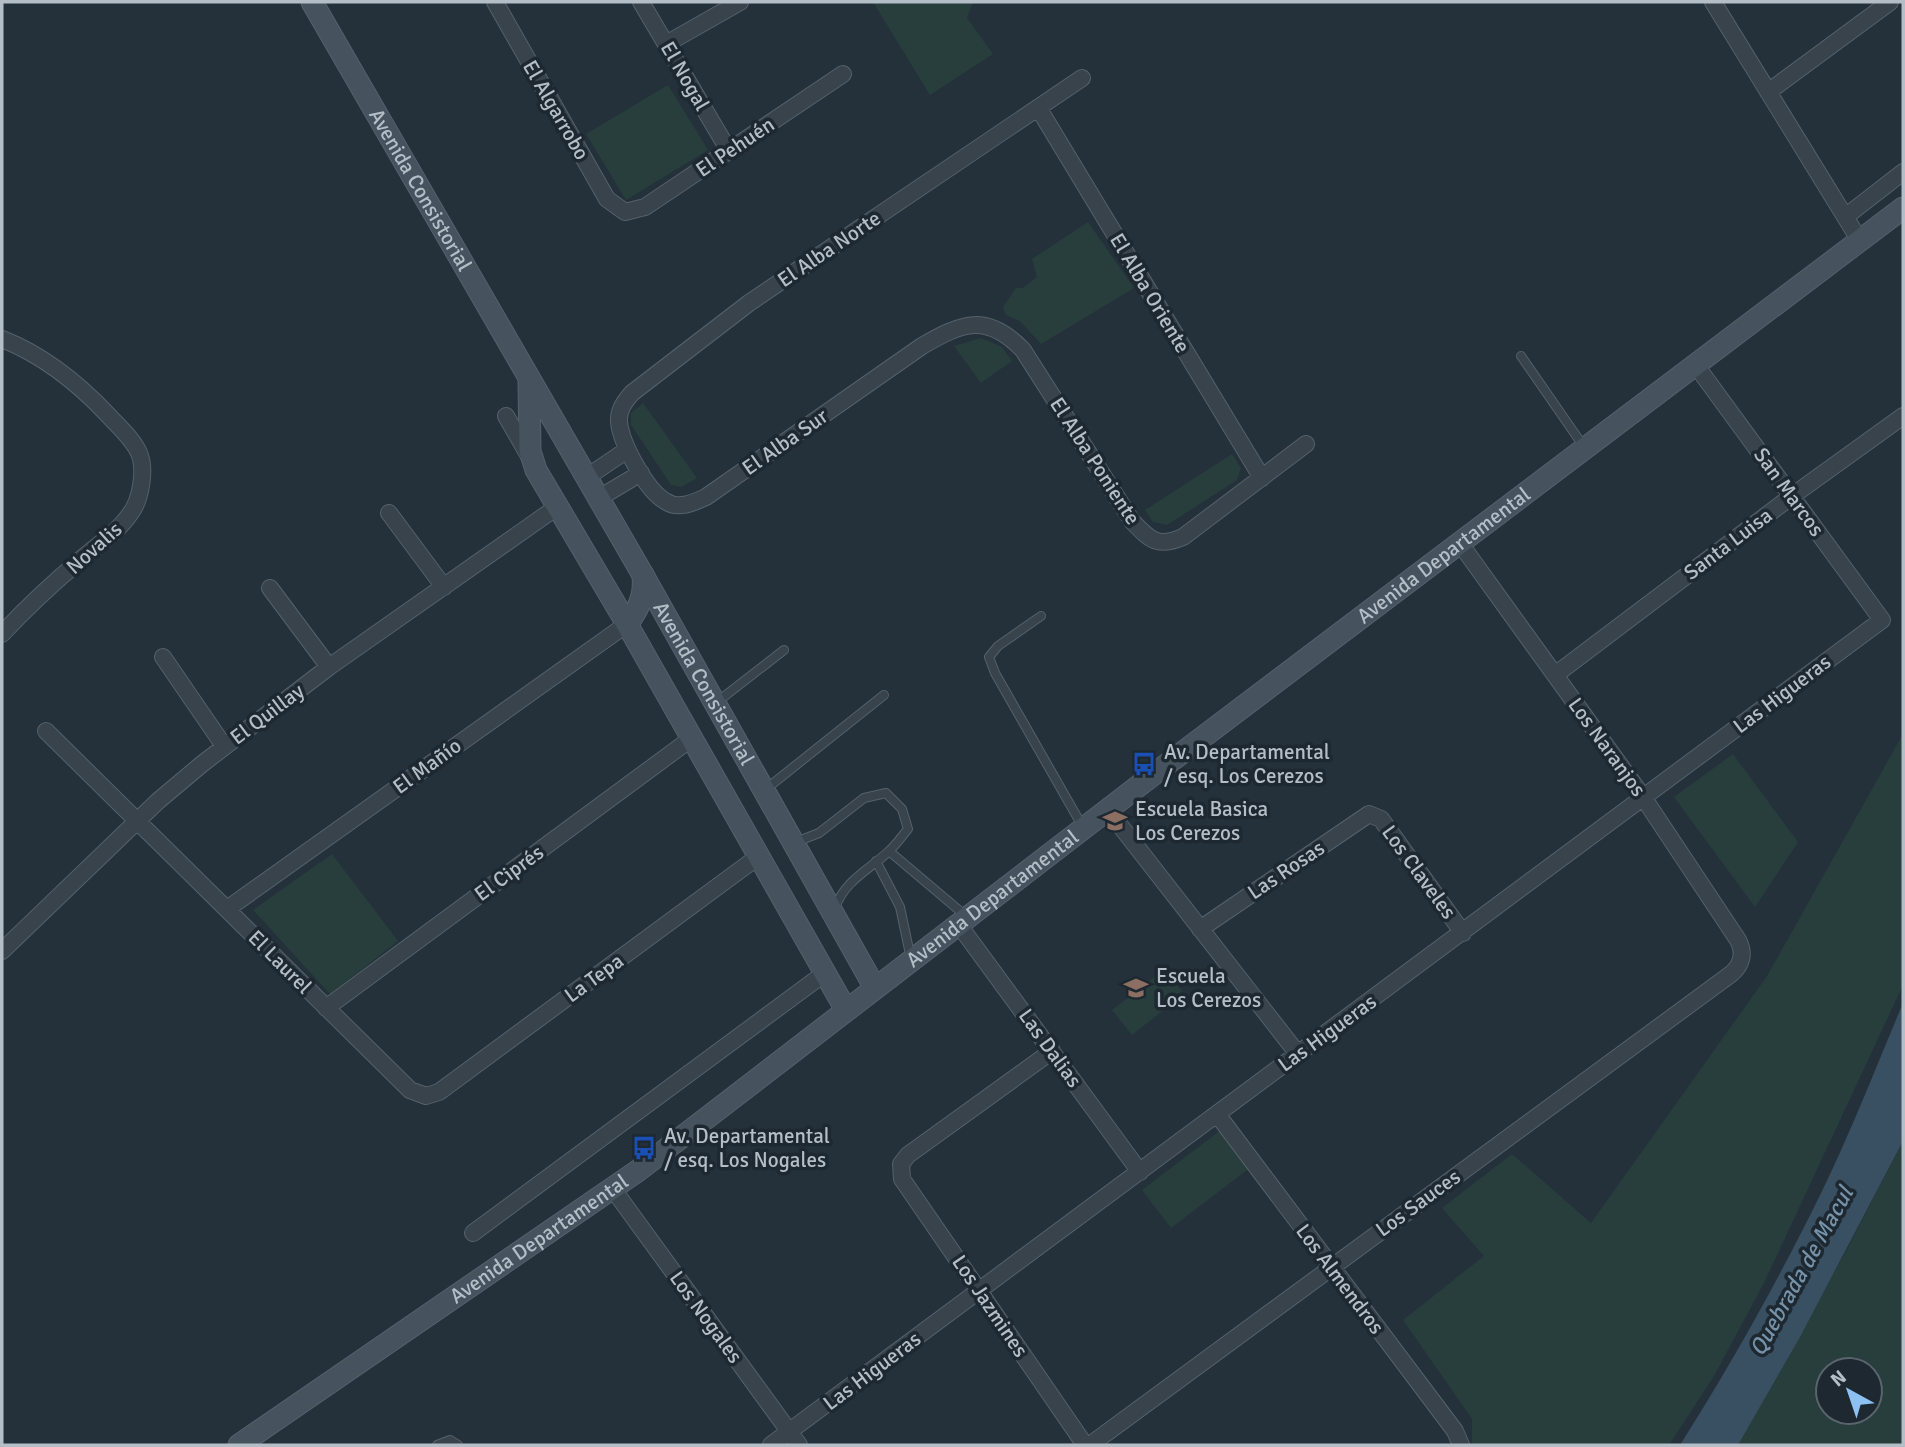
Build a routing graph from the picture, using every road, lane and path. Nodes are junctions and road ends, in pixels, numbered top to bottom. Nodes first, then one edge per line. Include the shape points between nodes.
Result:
1 (312, 2) edge
2 (495, 2) edge
3 (641, 2) edge
4 (740, 2) edge
5 (1713, 2) edge
6 (1890, 2) edge
7 (1872, 7) edge
8 (666, 44) junction
9 (843, 74) dead end
10 (1082, 78) dead end
11 (1768, 92) junction
12 (1039, 109) junction
13 (729, 151) junction
14 (1903, 172) edge
15 (1903, 208) edge
16 (625, 212) joint
17 (1844, 217) junction
18 (1860, 241) junction
19 (976, 323) joint
20 (2, 339) edge
21 (1521, 356) dead end
22 (1695, 364) junction
23 (529, 379) junction
24 (506, 416) dead end
25 (1903, 416) edge
26 (529, 435) junction
27 (564, 438) junction
28 (1306, 444) dead end
29 (1584, 447) junction
30 (627, 450) junction
31 (532, 460) junction
32 (641, 473) junction
33 (587, 477) junction
34 (1262, 478) junction
35 (1792, 496) junction
36 (599, 498) junction
37 (557, 507) junction
38 (389, 513) dead end
39 (1460, 542) junction
40 (643, 575) junction
41 (444, 587) junction
42 (270, 588) dead end
43 (1041, 616) dead end
44 (1882, 620) joint
45 (627, 624) junction
46 (2, 634) edge
47 (784, 650) dead end
48 (163, 657) dead end
49 (329, 667) junction
50 (1555, 675) junction
51 (884, 695) dead end
52 (715, 703) junction
53 (46, 731) dead end
54 (692, 738) junction
55 (224, 746) junction
56 (765, 791) junction
57 (1643, 797) junction
58 (1108, 810) junction
59 (1374, 814) joint
60 (137, 821) junction
61 (1084, 829) junction
62 (794, 843) junction
63 (889, 851) junction
64 (759, 856) junction
65 (876, 861) junction
66 (228, 909) junction
67 (833, 914) junction
68 (963, 921) junction
69 (1200, 929) junction
70 (803, 933) junction
71 (1463, 933) junction
72 (2, 951) edge
73 (1742, 957) joint
74 (911, 961) junction
75 (825, 973) junction
76 (875, 988) junction
77 (326, 1009) junction
78 (846, 1010) junction
79 (1052, 1051) junction
80 (1298, 1054) junction
81 (426, 1096) joint
82 (1217, 1114) junction
83 (1140, 1172) junction
84 (613, 1189) junction
85 (472, 1233) dead end
86 (1331, 1267) junction
87 (980, 1290) junction
88 (251, 1439) edge
89 (794, 1439) edge
90 (437, 1445) edge
91 (458, 1445) edge
92 (771, 1445) edge
93 (1087, 1445) edge
94 (1461, 1445) edge

1 - 23 street, Avenida Consistorial
2 - 16 street, El Algarrobo via 607,199
3 - 8 street, El Nogal
4 - 8 street
5 - 11 street
6 - 7 street
7 - 11 street
8 - 13 street, El Nogal
9 - 13 street, El Pehuén
10 - 12 street, El Alba Norte
11 - 17 street
12 - 30 street, El Alba Norte via 749,303 632,393 618,420
12 - 34 street, El Alba Oriente
13 - 16 street, El Pehuén via 645,207
14 - 17 street
15 - 18 street, Avenida Departamental
17 - 18 street
18 - 22 street, Avenida Departamental
19 - 32 street, El Alba Sur via 957,327 922,346 692,504 665,502
19 - 34 street, El Alba Poniente via 1008,335 1023,350 1132,521 1157,543 1183,537
20 - 46 street, Novalis via 46,361 79,387 131,439 142,465 132,512
21 - 29 lane
22 - 29 street, Avenida Departamental
22 - 35 street, San Marcos
23 - 26 street, Avenida Consistorial
23 - 27 street, Avenida Consistorial
24 - 31 street, Avenida Consistorial
25 - 35 street, Santa Luisa
26 - 27 street via 550,428
26 - 31 street, Avenida Consistorial
27 - 33 street, Avenida Consistorial
28 - 34 street
29 - 39 street, Avenida Departamental
30 - 32 street, El Alba Norte
30 - 33 street
31 - 37 street, Avenida Consistorial
32 - 36 street
33 - 36 street, Avenida Consistorial
35 - 44 street, San Marcos
35 - 50 street, Santa Luisa
36 - 40 street, Avenida Consistorial
37 - 41 street, El Quillay
37 - 45 street, Avenida Consistorial
38 - 41 street
39 - 50 street, Los Naranjos
39 - 58 street, Avenida Departamental
40 - 45 street via 639,606
40 - 52 street, Avenida Consistorial
41 - 49 street, El Quillay
42 - 49 street
43 - 61 lane via 989,657
44 - 57 street, Las Higueras
45 - 54 street, Avenida Consistorial
45 - 66 street, El Mañío
47 - 52 lane
48 - 55 street
49 - 55 street, El Quillay
50 - 57 street, Los Naranjos
51 - 56 lane
52 - 56 street, Avenida Consistorial
53 - 60 street, El Laurel
54 - 64 street, Avenida Consistorial
54 - 77 street, El Ciprés
55 - 60 street, El Quillay
56 - 62 street, Avenida Consistorial
57 - 71 street, Las Higueras
57 - 73 street, Los Naranjos via 1738,940
58 - 61 street, Avenida Departamental
58 - 69 street
59 - 69 street, Las Rosas
59 - 71 street, Los Claveles
60 - 66 street, El Laurel
60 - 72 street, El Quillay
61 - 68 street, Avenida Departamental
62 - 63 lane via 819,833 864,798 886,793 902,808 908,829
62 - 67 street, Avenida Consistorial
63 - 65 lane
63 - 68 lane
64 - 70 street, Avenida Consistorial
64 - 81 street, La Tepa via 439,1092
65 - 67 lane via 855,877
65 - 74 lane via 900,907
66 - 77 street, El Laurel
67 - 70 street via 826,928
67 - 76 street, Avenida Consistorial
68 - 74 street, Avenida Departamental
68 - 79 street, Las Dalias
69 - 80 street
70 - 75 street, Avenida Consistorial
71 - 80 street, Las Higueras
73 - 86 street, Los Sauces via 1731,974
74 - 76 street, Avenida Departamental
75 - 78 street, Avenida Consistorial
75 - 85 street, Avenida Departamental
76 - 78 street, Avenida Departamental
77 - 81 street, El Laurel via 410,1090
78 - 84 street, Avenida Departamental
79 - 83 street, Las Dalias
79 - 87 street, Los Jazmines via 901,1164 902,1179
80 - 82 street, Las Higueras
82 - 83 street, Las Higueras
82 - 86 street, Los Almendros
83 - 87 street, Las Higueras
84 - 88 street, Avenida Departamental
84 - 89 street, Los Nogales
86 - 93 street, Los Sauces
86 - 94 street, Los Almendros
87 - 89 street, Las Higueras
87 - 93 street, Los Jazmines
89 - 92 street, Las Higueras
90 - 91 lane via 450,1440

